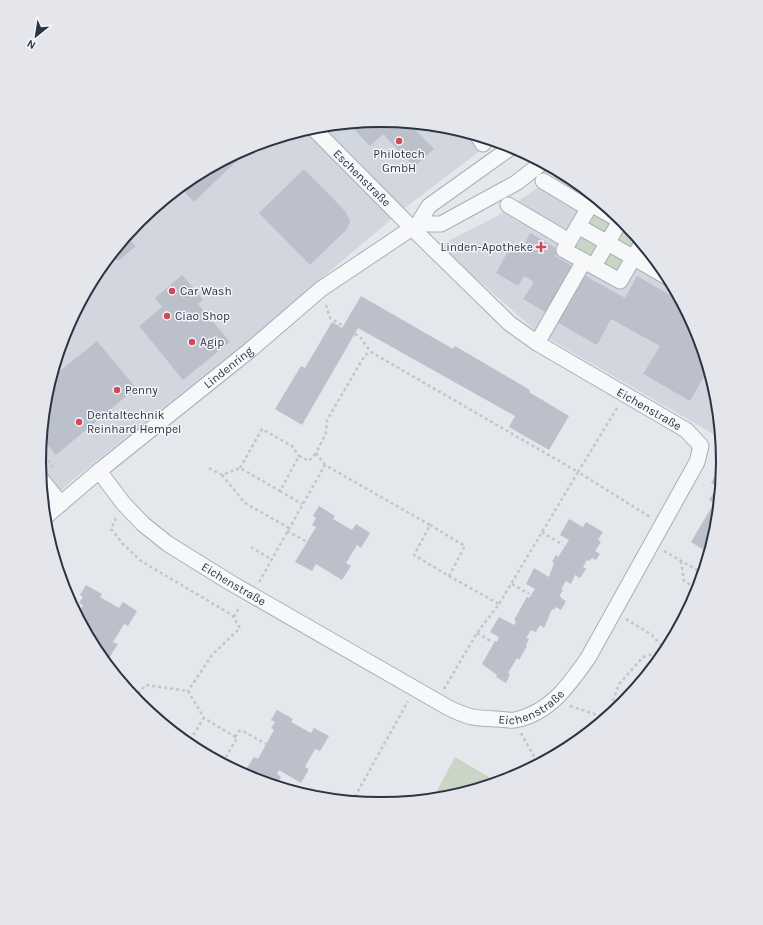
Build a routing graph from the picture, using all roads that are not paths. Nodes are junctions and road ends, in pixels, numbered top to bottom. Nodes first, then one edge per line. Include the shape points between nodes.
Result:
1 (318, 133) edge
2 (506, 151) edge
3 (538, 166) edge
4 (543, 181) dead end
5 (508, 205) dead end
6 (588, 208) junction
7 (606, 212) edge
8 (415, 226) junction
9 (578, 226) junction
10 (621, 227) edge
11 (570, 241) junction
12 (607, 242) junction
13 (639, 248) edge
14 (634, 257) junction
15 (589, 264) junction
16 (656, 270) edge
17 (537, 342) junction
18 (99, 471) junction
19 (47, 487) edge
20 (61, 504) junction
21 (50, 513) edge

1 - 8 street, Eschenstraße
2 - 8 street, Lindenring via 429,206
3 - 8 street via 516,184 441,224
4 - 6 street
5 - 11 street
6 - 7 street via 591,204
6 - 9 street
8 - 17 street, Eichenstraße via 509,323
8 - 18 street, Lindenring via 321,289 250,350
9 - 11 street
9 - 12 street
10 - 12 street
11 - 15 street via 564,250
12 - 14 street
12 - 15 street
13 - 14 street
14 - 15 street via 620,282
14 - 16 street
15 - 17 street
17 - 18 street, Eichenstraße via 686,430 701,446 697,462 588,658 558,697 537,711 515,720 468,718 231,583 168,544 143,524
18 - 20 street, Lindenring
19 - 20 street
20 - 21 street, Lindenring

